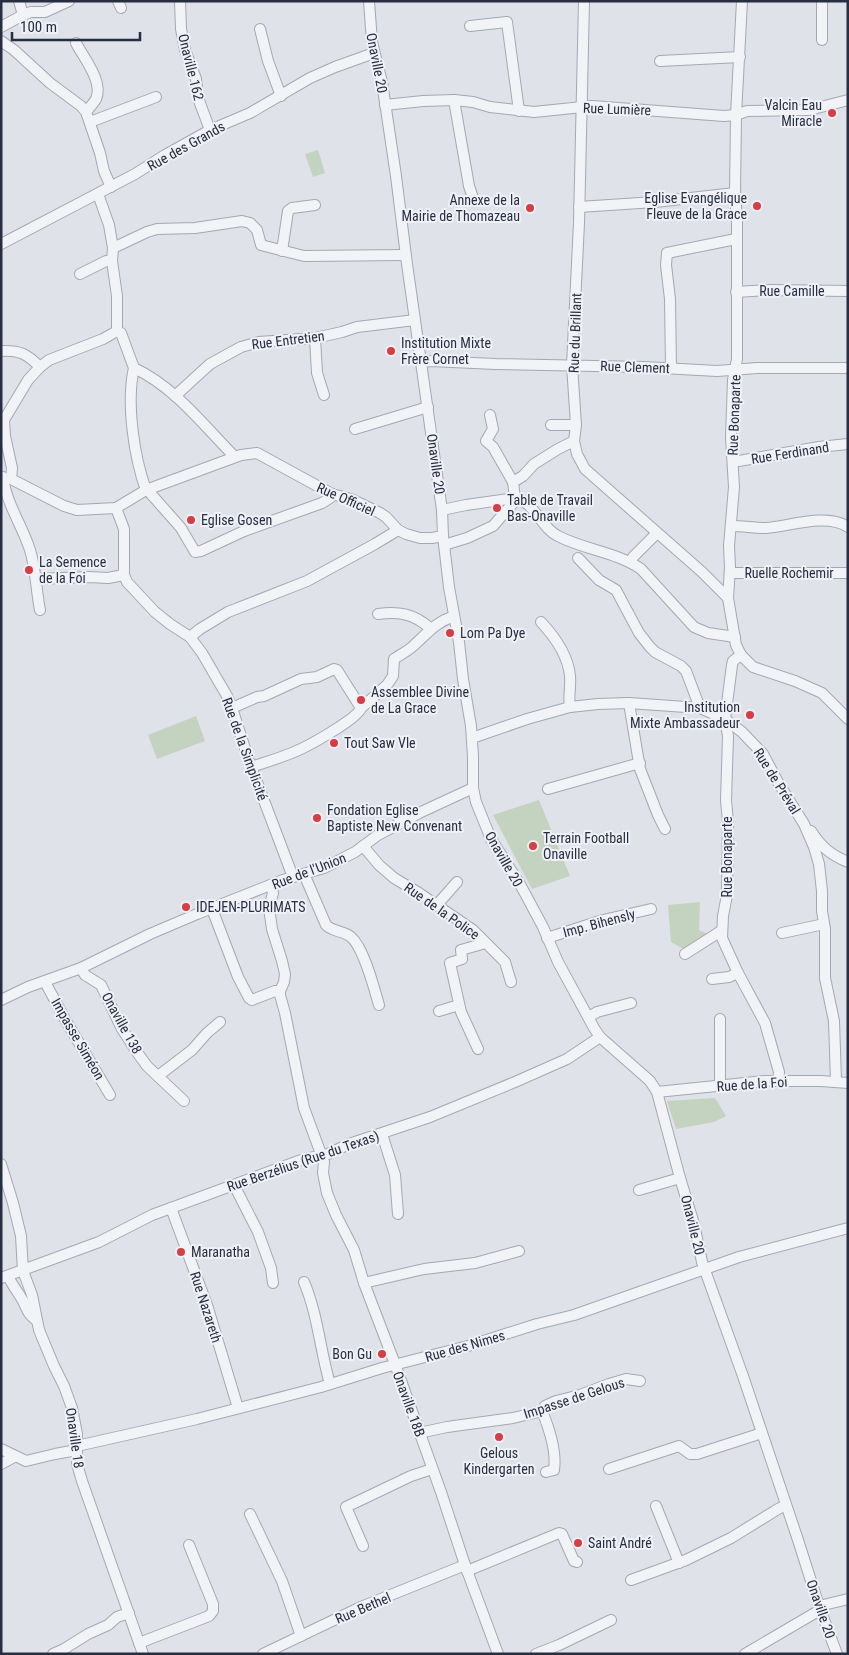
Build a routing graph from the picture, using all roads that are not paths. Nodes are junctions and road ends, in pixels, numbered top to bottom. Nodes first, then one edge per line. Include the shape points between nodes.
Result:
1 (19, 1) edge
2 (69, 1) edge
3 (180, 1) edge
4 (369, 1) edge
5 (584, 1) edge
6 (742, 1) edge
7 (822, 1) edge
8 (23, 15) junction
9 (470, 26) dead end
10 (1, 27) edge
11 (260, 29) dead end
12 (822, 40) dead end
13 (1, 41) edge
14 (76, 42) dead end
15 (374, 53) junction
16 (740, 57) junction
17 (660, 61) dead end
18 (281, 96) junction
19 (156, 97) dead end
20 (454, 100) junction
21 (848, 100) edge
22 (385, 105) junction
23 (581, 107) junction
24 (519, 111) junction
25 (86, 112) junction
26 (736, 115) junction
27 (90, 122) junction
28 (210, 130) junction
29 (111, 187) junction
30 (735, 193) junction
31 (98, 194) junction
32 (474, 202) dead end
33 (315, 205) dead end
34 (579, 207) junction
35 (736, 239) junction
36 (1, 244) edge
37 (113, 248) junction
38 (282, 251) junction
39 (405, 255) junction
40 (112, 261) junction
41 (80, 274) dead end
42 (848, 291) edge
43 (736, 292) junction
44 (415, 320) junction
45 (117, 331) junction
46 (315, 338) junction
47 (1, 351) edge
48 (422, 362) junction
49 (572, 364) junction
50 (40, 367) junction
51 (134, 368) junction
52 (671, 368) junction
53 (848, 368) edge
54 (735, 370) junction
55 (324, 395) dead end
56 (175, 396) junction
57 (428, 407) junction
58 (490, 415) dead end
59 (551, 425) dead end
60 (576, 425) junction
61 (355, 429) dead end
62 (574, 441) junction
63 (848, 444) edge
64 (235, 457) junction
65 (733, 462) junction
66 (5, 478) edge
67 (513, 482) junction
68 (147, 489) junction
69 (332, 494) junction
70 (514, 498) junction
71 (116, 508) junction
72 (442, 510) junction
73 (731, 526) junction
74 (848, 527) edge
75 (398, 530) junction
76 (657, 534) junction
77 (444, 541) junction
78 (578, 558) dead end
79 (631, 562) junction
80 (848, 573) edge
81 (730, 574) junction
82 (124, 575) junction
83 (36, 579) junction
84 (728, 598) junction
85 (40, 610) dead end
86 (378, 614) dead end
87 (454, 616) junction
88 (541, 622) dead end
89 (430, 628) junction
90 (190, 637) junction
91 (735, 637) junction
92 (741, 655) junction
93 (629, 702) junction
94 (570, 707) junction
95 (232, 708) junction
96 (361, 708) junction
97 (700, 708) junction
98 (724, 719) junction
99 (848, 719) edge
100 (472, 738) junction
101 (640, 763) junction
102 (252, 767) junction
103 (473, 788) junction
104 (548, 789) dead end
105 (804, 824) junction
106 (665, 830) dead end
107 (363, 846) junction
108 (830, 854) junction
109 (818, 861) junction
110 (847, 861) edge
111 (298, 875) junction
112 (457, 882) dead end
113 (271, 886) junction
114 (436, 906) junction
115 (212, 909) junction
116 (651, 909) dead end
117 (824, 924) junction
118 (721, 931) junction
119 (782, 932) dead end
120 (548, 938) junction
121 (484, 942) junction
122 (685, 954) dead end
123 (81, 968) junction
124 (738, 973) junction
125 (712, 980) dead end
126 (45, 982) junction
127 (511, 982) dead end
128 (280, 991) junction
129 (1, 1000) edge
130 (630, 1003) dead end
131 (379, 1005) dead end
132 (459, 1005) junction
133 (439, 1011) dead end
134 (589, 1017) junction
135 (720, 1019) dead end
136 (220, 1022) dead end
137 (600, 1037) junction
138 (478, 1049) dead end
139 (158, 1076) junction
140 (778, 1081) junction
141 (836, 1081) junction
142 (848, 1083) edge
143 (720, 1086) junction
144 (657, 1092) junction
145 (110, 1095) dead end
146 (184, 1101) dead end
147 (382, 1134) junction
148 (322, 1155) junction
149 (1, 1164) edge
150 (680, 1178) junction
151 (234, 1185) junction
152 (639, 1190) dead end
153 (171, 1208) junction
154 (398, 1214) dead end
155 (848, 1228) edge
156 (519, 1251) dead end
157 (705, 1269) junction
158 (23, 1271) junction
159 (5, 1277) edge
160 (304, 1282) dead end
161 (274, 1283) dead end
162 (364, 1283) junction
163 (36, 1320) junction
164 (395, 1364) junction
165 (640, 1381) dead end
166 (330, 1384) junction
167 (238, 1408) junction
168 (542, 1411) junction
169 (419, 1433) junction
170 (762, 1433) junction
171 (77, 1448) junction
172 (1, 1449) edge
173 (14, 1457) junction
174 (1, 1464) edge
175 (432, 1469) junction
176 (609, 1469) dead end
177 (546, 1472) dead end
178 (786, 1505) junction
179 (656, 1506) dead end
180 (250, 1514) dead end
181 (189, 1545) dead end
182 (363, 1546) dead end
183 (577, 1562) dead end
184 (679, 1562) junction
185 (466, 1568) junction
186 (631, 1580) dead end
187 (848, 1599) edge
188 (819, 1608) junction
189 (129, 1613) junction
190 (611, 1620) dead end
191 (301, 1636) junction
192 (139, 1643) junction
193 (53, 1654) edge
194 (143, 1654) edge
195 (263, 1654) edge
196 (498, 1654) edge
197 (536, 1654) edge
198 (745, 1654) edge
199 (836, 1654) edge

1 - 8 street
2 - 8 street via 45,12
3 - 28 street, Onaville 162 via 185,50
4 - 15 street, Onaville 20
5 - 23 street, Rue du Brillant
6 - 16 street, Rue Bonaparte
7 - 12 street
8 - 10 street
9 - 24 street via 506,22
11 - 18 street
13 - 25 street
14 - 25 street via 96,78 96,99
15 - 18 street, Rue des Grands via 318,74
15 - 22 street, Onaville 20
16 - 17 street
16 - 26 street, Rue Bonaparte
18 - 28 street, Rue des Grands
19 - 27 street
20 - 22 street, Rue Lumière
20 - 24 street, Rue Lumière
20 - 32 street
21 - 26 street, Rue Lumière via 809,110 747,110
22 - 39 street, Onaville 20
23 - 24 street, Rue Lumière
23 - 26 street, Rue Lumière
23 - 34 street, Rue du Brillant
25 - 27 street
26 - 30 street, Rue Bonaparte
27 - 29 street
28 - 29 street, Rue des Grands
29 - 31 street, Rue des Grands
30 - 34 street
30 - 35 street, Rue Bonaparte
31 - 36 street, Rue des Grands
31 - 37 street
33 - 38 street via 288,211
34 - 49 street, Rue du Brillant
35 - 43 street, Rue Bonaparte
35 - 52 street via 666,253
37 - 38 street via 157,229 195,228 242,221 257,230 261,245
37 - 40 street
38 - 39 street via 304,256
39 - 44 street, Onaville 20
40 - 41 street
40 - 45 street
42 - 43 street, Rue Camille
43 - 54 street, Rue Bonaparte
44 - 46 street, Rue Entretien via 357,327
44 - 48 street, Onaville 20
45 - 50 street via 59,355
45 - 51 street via 121,332
46 - 55 street via 317,373
46 - 56 street, Rue Entretien via 258,342 241,347 210,364
47 - 50 street via 20,352
48 - 49 street, Rue Clement
48 - 57 street, Onaville 20
49 - 52 street, Rue Clement
49 - 60 street, Rue du Brillant
50 - 66 street via 28,380 4,420 12,468
51 - 56 street
51 - 68 street via 131,410 139,470
52 - 54 street, Rue Clement
53 - 54 street, Rue Clement
54 - 65 street, Rue Bonaparte via 731,438
56 - 64 street
57 - 61 street
57 - 72 street, Onaville 20
58 - 67 street via 493,429 486,441 493,447
59 - 60 street
60 - 62 street, Rue du Brillant
62 - 67 street via 534,464 524,476
62 - 76 street, Rue du Brillant via 585,469
63 - 65 street, Rue Ferdinand
64 - 68 street
64 - 69 street, Rue Officiel via 257,453
65 - 73 street, Rue Bonaparte
66 - 71 street via 76,510
66 - 83 street via 5,491 30,550
67 - 70 street
68 - 69 street via 180,528 195,552 322,503
68 - 71 street
69 - 75 street, Rue Officiel via 380,513
70 - 72 street
70 - 77 street, Rue Officiel via 493,526 467,538
70 - 79 street via 526,503 557,536
71 - 82 street via 124,529
72 - 77 street, Onaville 20
73 - 74 street via 765,528 821,520
73 - 81 street, Rue Bonaparte
75 - 77 street, Rue Officiel via 420,538
75 - 90 street via 306,581 228,612
76 - 79 street
76 - 84 street, Rue du Brillant
77 - 87 street, Onaville 20
78 - 97 street via 599,580 616,590 650,647 686,671
79 - 91 street via 650,578 694,627 708,633
80 - 81 street, Ruelle Rochemir
81 - 84 street, Rue Bonaparte
82 - 83 street
82 - 90 street, Rue de la Simplicité via 155,612
83 - 85 street
84 - 91 street, Rue Bonaparte
86 - 89 street via 402,614
87 - 89 street
87 - 100 street, Onaville 20
88 - 94 street via 555,638 567,660
89 - 96 street via 394,659 393,676 387,686
90 - 95 street, Rue de la Simplicité
91 - 92 street, Rue Bonaparte
92 - 98 street, Rue Bonaparte via 733,661
92 - 99 street via 753,667 822,693
93 - 94 street, Rue de Préval
93 - 97 street, Rue de Préval
93 - 101 street
94 - 100 street, Rue de Préval
95 - 96 street via 334,669
95 - 102 street, Rue de la Simplicité
96 - 102 street via 347,722 303,748
97 - 98 street, Rue de Préval
98 - 105 street, Rue de Préval via 763,754
98 - 118 street, Rue Bonaparte via 728,736 728,895
100 - 103 street, Onaville 20
101 - 104 street
101 - 106 street via 643,779
102 - 111 street, Rue de la Simplicité
103 - 107 street, Rue de l'Union via 419,813
103 - 120 street, Onaville 20 via 491,839 521,886
105 - 108 street
105 - 109 street, Rue de Préval
107 - 111 street, Rue de l'Union via 324,868
107 - 114 street, Rue de la Police via 386,872
108 - 109 street
108 - 110 street
109 - 117 street, Rue de Préval
111 - 113 street, Rue de l'Union
111 - 131 street, Rue de la Simplicité via 326,926 354,940
112 - 114 street
113 - 115 street, Rue de l'Union
113 - 128 street via 273,893 269,908 272,929 284,968
114 - 121 street, Rue de la Police via 473,930
115 - 123 street, Rue de l'Union via 150,934
115 - 128 street via 249,998 252,1000
116 - 120 street, Imp. Bihensly
117 - 119 street
117 - 141 street, Rue de Préval via 824,968 833,1012
118 - 122 street
118 - 124 street, Rue Bonaparte
120 - 134 street, Onaville 20
121 - 127 street, Rue de la Police via 505,962
121 - 132 street via 461,950 462,959 450,963
123 - 126 street, Rue de l'Union
123 - 139 street, Onaville 138 via 85,975 101,985 131,1043
124 - 125 street
124 - 140 street, Rue Bonaparte via 765,1023
126 - 129 street, Rue de l'Union
126 - 145 street, Impasse Siméon
128 - 148 street, Onaville 18B via 304,1108
130 - 134 street
132 - 133 street
132 - 138 street
134 - 137 street, Onaville 20
135 - 143 street
136 - 139 street via 192,1050
137 - 144 street, Onaville 20 via 650,1081
137 - 147 street, Rue Berzélius (Rue du Texas) via 567,1059
139 - 146 street, Onaville 138
140 - 141 street, Rue de la Foi
140 - 143 street, Rue de la Foi
141 - 142 street, Rue de la Foi
143 - 144 street, Rue de la Foi
144 - 150 street, Onaville 20
147 - 148 street, Rue Berzélius (Rue du Texas)
147 - 154 street via 395,1175
148 - 151 street, Rue Berzélius (Rue du Texas)
148 - 162 street, Onaville 18B via 327,1192 354,1250
149 - 158 street, Onaville 18 via 20,1236
150 - 152 street
150 - 157 street, Onaville 20
151 - 153 street, Rue Berzélius (Rue du Texas)
151 - 161 street via 258,1232
153 - 158 street, Rue Berzélius (Rue du Texas) via 99,1242
153 - 167 street, Rue Nazareth via 207,1305
155 - 157 street, Rue des Nimes
156 - 162 street via 475,1263 415,1271
157 - 164 street, Rue des Nimes via 569,1316
157 - 170 street, Onaville 20
158 - 159 street, Rue Berzélius (Rue du Texas)
158 - 163 street, Onaville 18 via 32,1295
159 - 163 street via 23,1301 28,1314
160 - 166 street via 314,1308
162 - 164 street, Onaville 18B
163 - 171 street, Onaville 18 via 72,1408
164 - 166 street, Rue des Nimes
164 - 169 street, Onaville 18B
165 - 168 street, Impasse de Gelous via 626,1379 609,1384 580,1396 556,1401
166 - 167 street, Rue des Nimes
167 - 171 street, Rue des Nimes
168 - 169 street, Impasse de Gelous
168 - 177 street via 555,1459 554,1470
169 - 175 street, Onaville 18B
170 - 176 street via 697,1454 690,1454 679,1446
170 - 178 street, Onaville 20
171 - 173 street, Rue des Nimes via 31,1461
171 - 189 street, Onaville 18 via 82,1481
172 - 173 street
173 - 174 street
175 - 182 street via 346,1507
175 - 185 street, Onaville 18B
178 - 184 street via 731,1538
178 - 188 street, Onaville 20
179 - 184 street
180 - 191 street via 286,1590
181 - 192 street via 213,1611 209,1616
183 - 185 street, Rue Bethel via 559,1533
184 - 186 street
185 - 191 street, Rue Bethel via 361,1607
185 - 196 street, Onaville 18B
187 - 188 street
188 - 198 street
188 - 199 street, Onaville 20
189 - 192 street, Onaville 18
189 - 193 street
190 - 197 street
191 - 195 street, Rue Bethel
192 - 194 street, Onaville 18

